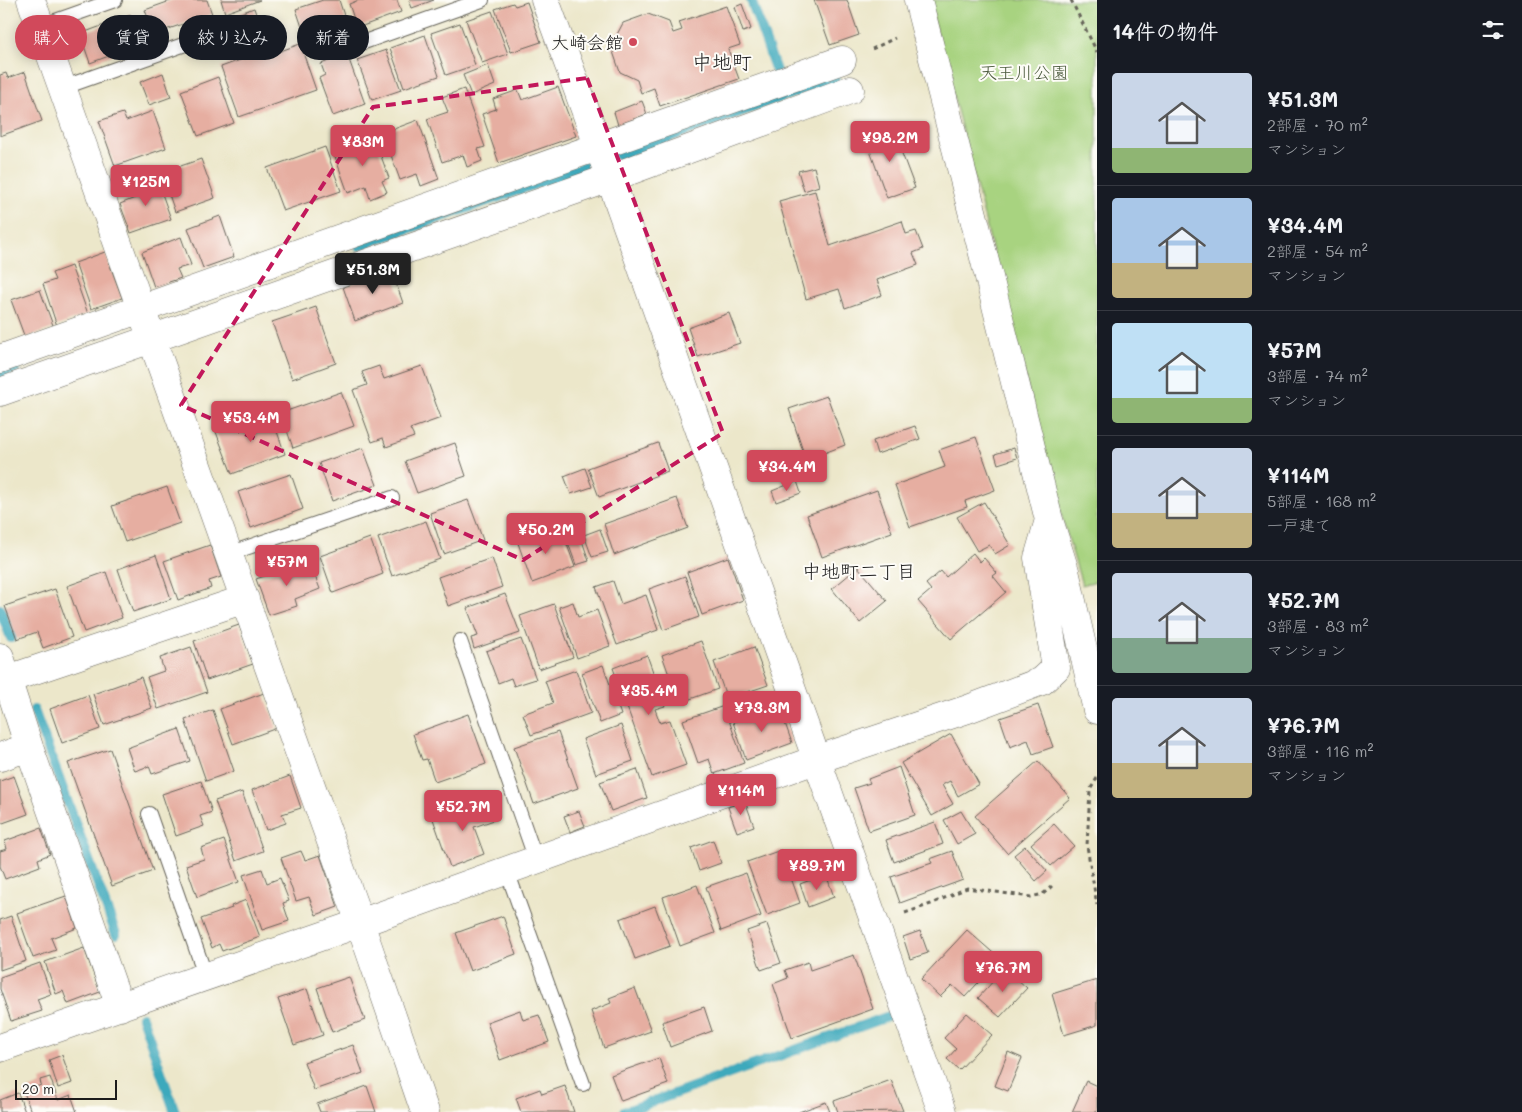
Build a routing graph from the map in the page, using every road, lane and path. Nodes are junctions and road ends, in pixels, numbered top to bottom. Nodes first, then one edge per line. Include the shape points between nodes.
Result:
1 (31, 0) edge
2 (115, 0) edge
3 (482, 0) edge
4 (545, 0) edge
5 (1071, 0) edge
6 (922, 12) edge
7 (37, 15) edge
8 (72, 15) edge
9 (369, 40) edge
10 (179, 46) edge
11 (1097, 52) edge
12 (53, 60) edge
13 (842, 60) joint
14 (62, 88) junction
15 (850, 90) dead end
16 (598, 147) junction
17 (610, 178) junction
18 (141, 309) junction
19 (152, 338) junction
20 (0, 359) edge
21 (0, 392) edge
22 (392, 498) dead end
23 (1049, 520) junction
24 (228, 554) junction
25 (245, 599) junction
26 (460, 642) dead end
27 (4, 668) edge
28 (1097, 710) edge
29 (29, 747) junction
30 (0, 758) edge
31 (818, 759) junction
32 (1097, 778) edge
33 (150, 814) dead end
34 (536, 860) junction
35 (507, 871) junction
36 (1052, 886) dead end
37 (1097, 905) edge
38 (360, 923) junction
39 (876, 924) junction
40 (206, 977) junction
41 (120, 1007) junction
42 (0, 1048) edge
43 (583, 1084) dead end
44 (425, 1112) edge
45 (942, 1112) edge

1 - 7 street
2 - 8 lane
3 - 9 lane
4 - 16 street
5 - 11 path
6 - 13 path via 848,60
6 - 23 street
10 - 14 lane
12 - 14 street
13 - 16 street
14 - 18 street
15 - 17 street
16 - 17 street
16 - 18 street
17 - 19 street
17 - 31 street
18 - 19 street
18 - 20 street
19 - 21 street
19 - 24 street
22 - 24 lane
23 - 28 street via 1070,587
23 - 31 street via 1038,558 1056,668 1042,680 968,709
24 - 25 street
25 - 27 street
25 - 38 street
26 - 34 lane
27 - 29 street
29 - 30 street
29 - 41 street
31 - 34 street
31 - 39 street
32 - 37 path via 1090,790 1087,846
33 - 40 lane
34 - 35 street
35 - 38 street
35 - 43 lane
36 - 39 path via 1043,894 1030,897 966,888
38 - 40 street
38 - 44 street
39 - 45 street
40 - 41 street
41 - 42 street

